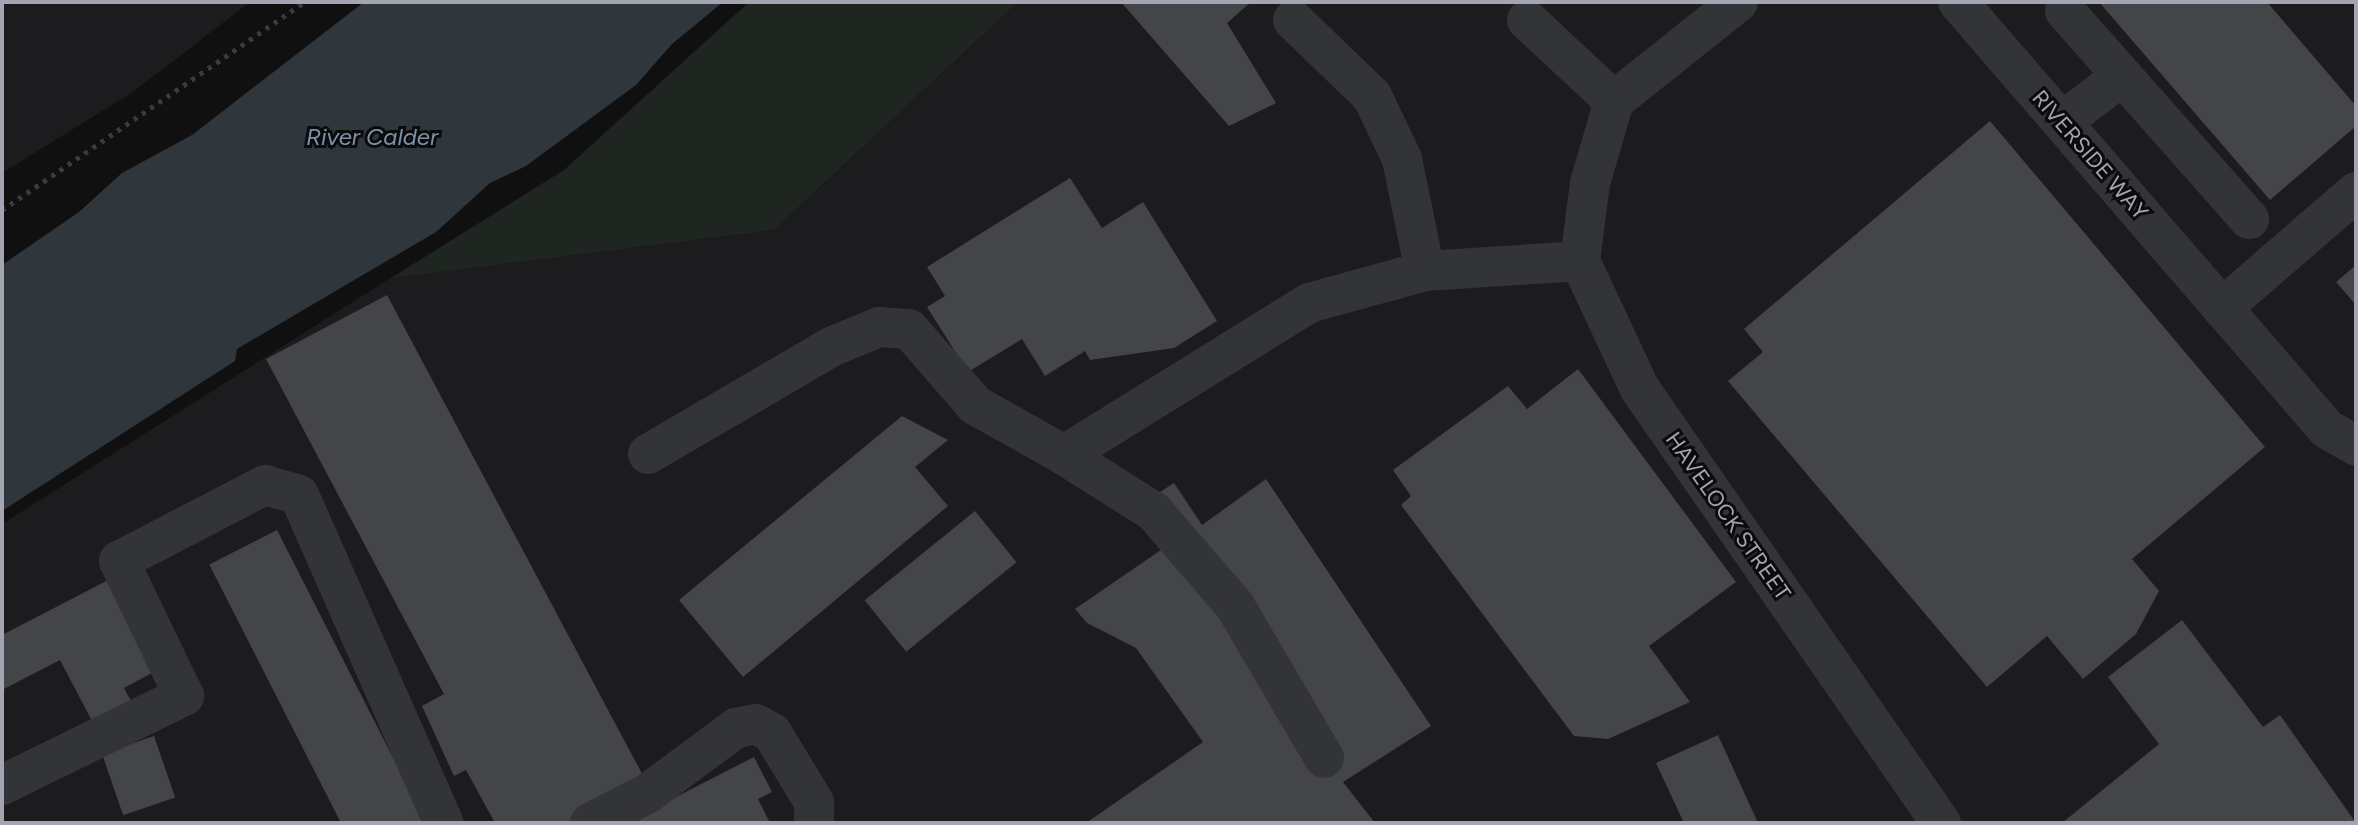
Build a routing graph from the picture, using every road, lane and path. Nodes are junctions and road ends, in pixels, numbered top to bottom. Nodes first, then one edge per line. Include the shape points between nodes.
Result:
1 (305, 2) edge
2 (1738, 2) edge
3 (1958, 2) edge
4 (2065, 11) dead end
5 (1293, 20) dead end
6 (1527, 20) dead end
7 (2122, 76) junction
8 (1614, 101) junction
9 (2062, 122) junction
10 (2356, 192) edge
11 (2, 210) edge
12 (2249, 219) dead end
13 (1580, 261) junction
14 (1425, 271) junction
15 (2222, 308) junction
16 (2356, 446) edge
17 (648, 454) dead end
18 (1064, 455) junction
19 (1324, 758) dead end
20 (2, 785) edge
21 (444, 823) edge
22 (590, 823) edge
23 (814, 823) edge
24 (1941, 823) edge

1 - 11 path
2 - 8 street
3 - 9 street, RIVERSIDE WAY
4 - 7 street
5 - 14 street via 1372,96 1402,159
6 - 8 street
7 - 9 street
7 - 12 street
8 - 13 street via 1590,183
9 - 15 street, RIVERSIDE WAY
10 - 15 street
13 - 14 street
13 - 24 street, HAVELOCK STREET via 1640,389
14 - 18 street via 1309,303
15 - 16 street, RIVERSIDE WAY via 2327,429
17 - 18 street via 833,346 879,327 909,329 975,405
18 - 19 street via 1154,512 1235,606
20 - 21 street via 184,696 119,561 265,485 299,495
22 - 23 street via 647,794 736,728 756,724 772,733 814,802

